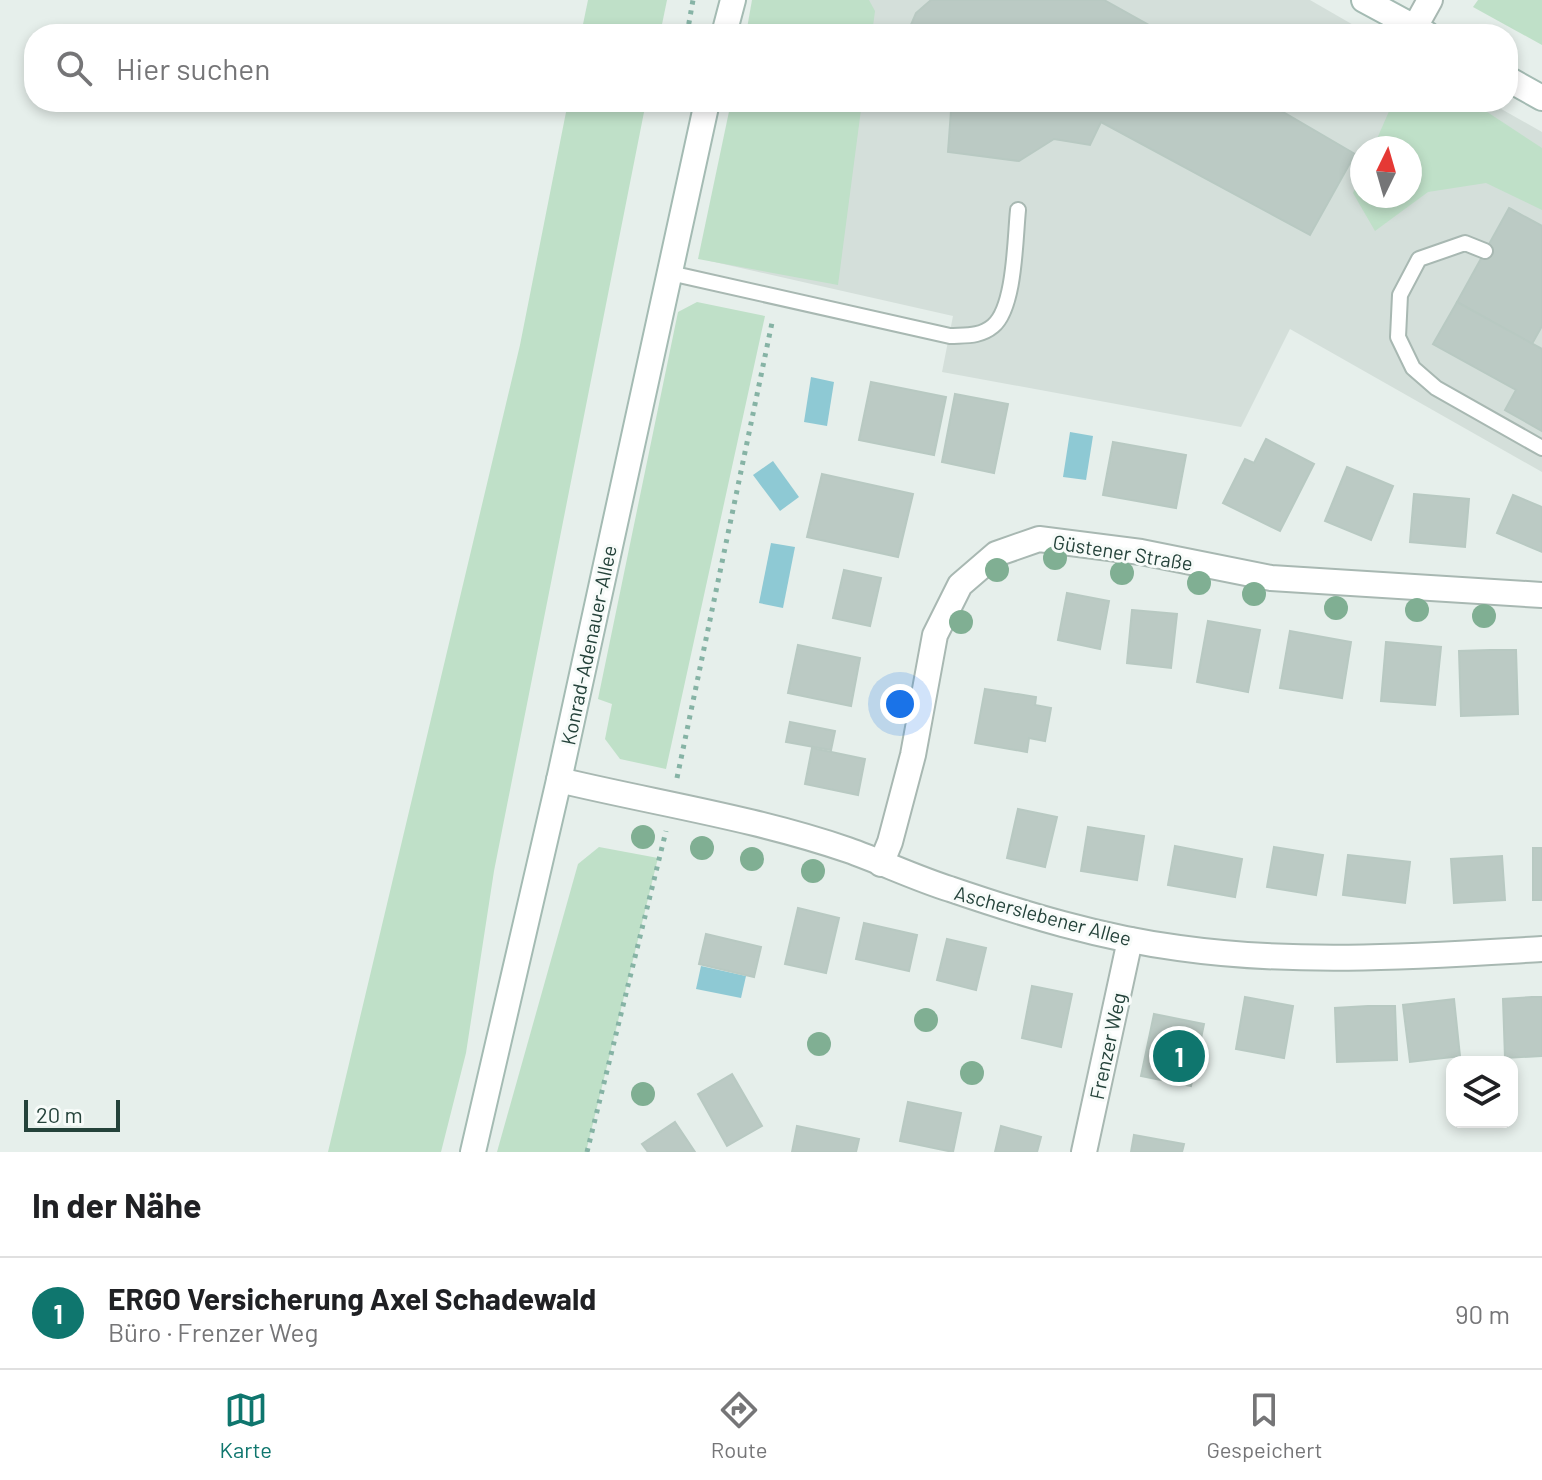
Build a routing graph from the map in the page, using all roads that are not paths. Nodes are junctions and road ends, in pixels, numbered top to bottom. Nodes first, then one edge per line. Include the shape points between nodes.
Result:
1 (717, 0) edge
2 (733, 0) edge
3 (1364, 0) edge
4 (1430, 0) edge
5 (714, 24) edge
6 (727, 24) edge
7 (1408, 24) edge
8 (1423, 24) edge
9 (1518, 85) edge
10 (1542, 98) edge
11 (703, 112) edge
12 (1018, 210) dead end
13 (1485, 251) dead end
14 (670, 273) junction
15 (1542, 448) edge
16 (1542, 595) edge
17 (559, 780) junction
18 (881, 864) junction
19 (1130, 940) junction
20 (1542, 949) edge
21 (473, 1152) edge
22 (1084, 1152) edge

1 - 5 street
2 - 6 street
3 - 7 street
4 - 8 street
9 - 10 street
11 - 14 street, Konrad-Adenauer-Allee
12 - 14 lane via 1009,294 994,326 975,335 950,336
13 - 15 lane via 1465,243 1419,259 1400,295 1398,337 1413,368 1436,388
14 - 17 street, Konrad-Adenauer-Allee
16 - 18 street, Güstener Straße via 1271,578 1141,552 1039,539 996,554 960,585 935,635 913,755
17 - 18 street, Ascherslebener Allee via 771,828
17 - 21 street, Konrad-Adenauer-Allee
18 - 19 street, Ascherslebener Allee via 951,890
19 - 20 street, Ascherslebener Allee via 1284,957
19 - 22 street, Frenzer Weg

